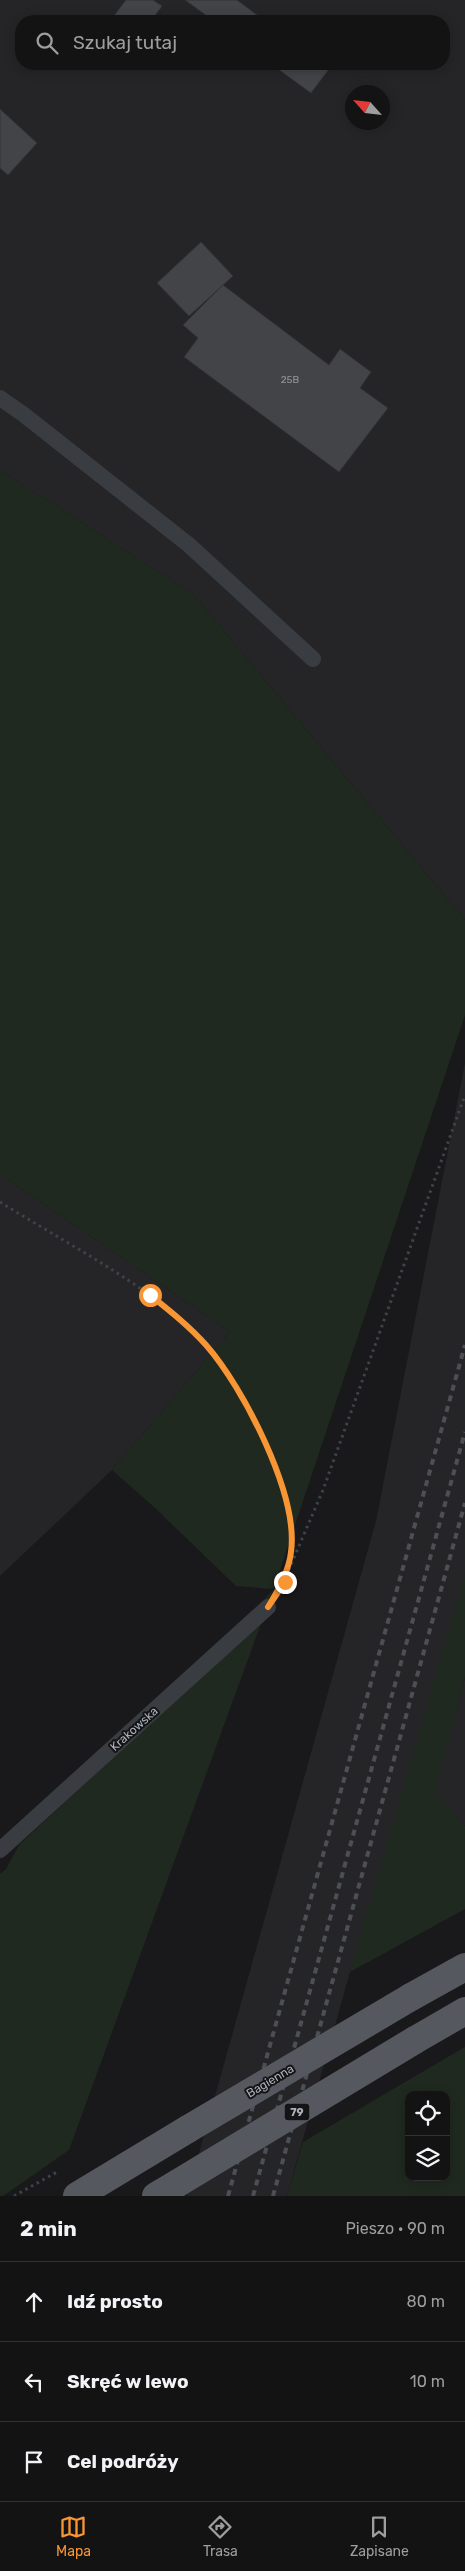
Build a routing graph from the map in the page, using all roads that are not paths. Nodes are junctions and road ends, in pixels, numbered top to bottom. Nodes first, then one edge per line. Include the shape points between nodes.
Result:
1 (0, 398) edge
2 (313, 659) dead end
3 (268, 1607) road end
4 (0, 1850) edge
5 (465, 1967) edge
6 (465, 2011) edge
7 (167, 2189) edge
8 (77, 2196) edge

1 - 2 lane via 188,545
3 - 4 lane, Krakowska
5 - 8 main road, Bagienna, bridge
6 - 7 main road, 79, bridge

